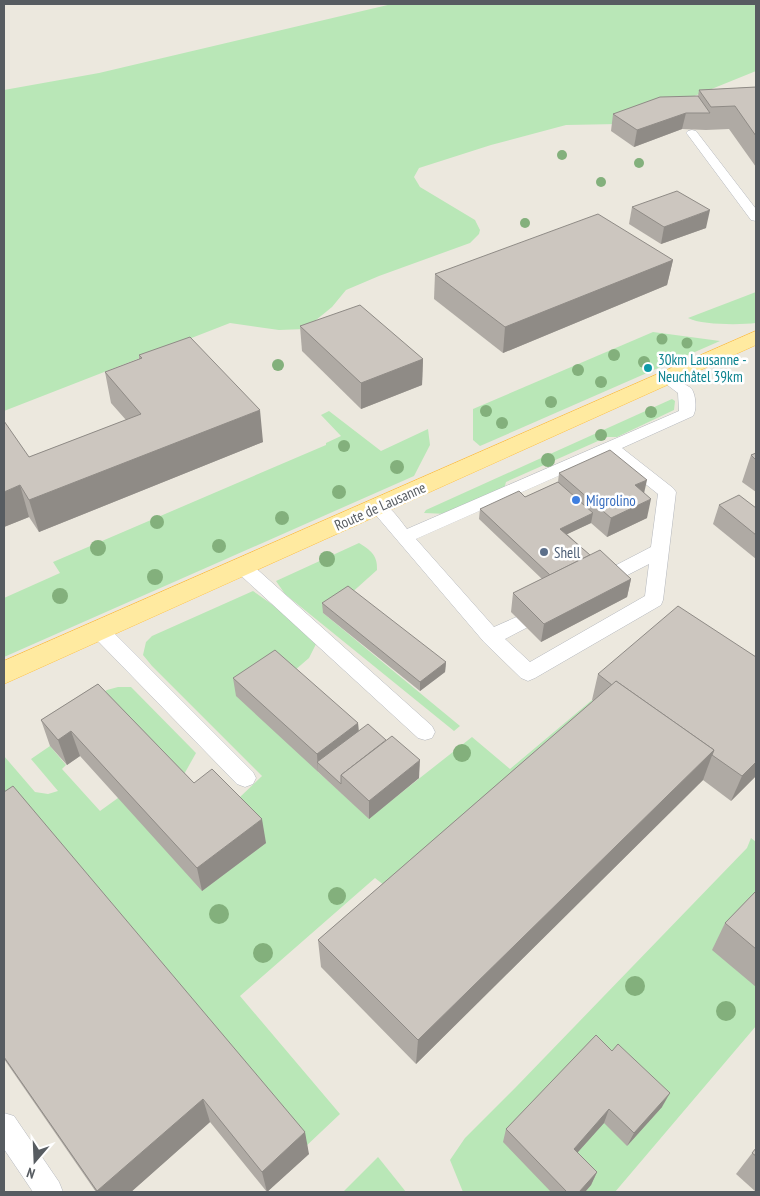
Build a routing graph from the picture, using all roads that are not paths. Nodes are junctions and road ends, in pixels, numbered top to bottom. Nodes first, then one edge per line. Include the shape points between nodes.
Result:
1 (692, 133) edge
2 (756, 217) edge
3 (756, 337) edge
4 (666, 378) junction
5 (609, 446) junction
6 (378, 507) junction
7 (406, 536) junction
8 (659, 551) junction
9 (243, 567) junction
10 (606, 579) edge
11 (521, 622) edge
12 (100, 631) junction
13 (491, 637) junction
14 (6, 673) edge
15 (425, 732) dead end
16 (245, 778) dead end
17 (4, 1126) edge
18 (49, 1192) edge

1 - 2 lane
3 - 4 main road, Route de Lausanne
4 - 5 lane via 686,392 687,413
4 - 6 main road, Route de Lausanne
5 - 7 lane
5 - 8 lane via 667,492
6 - 7 lane
6 - 9 main road, Route de Lausanne
7 - 13 lane
8 - 10 lane
8 - 13 lane via 654,600 528,673
9 - 12 main road, Route de Lausanne
9 - 15 lane
11 - 13 lane
12 - 14 main road, Route de Lausanne
12 - 16 lane
17 - 18 lane

